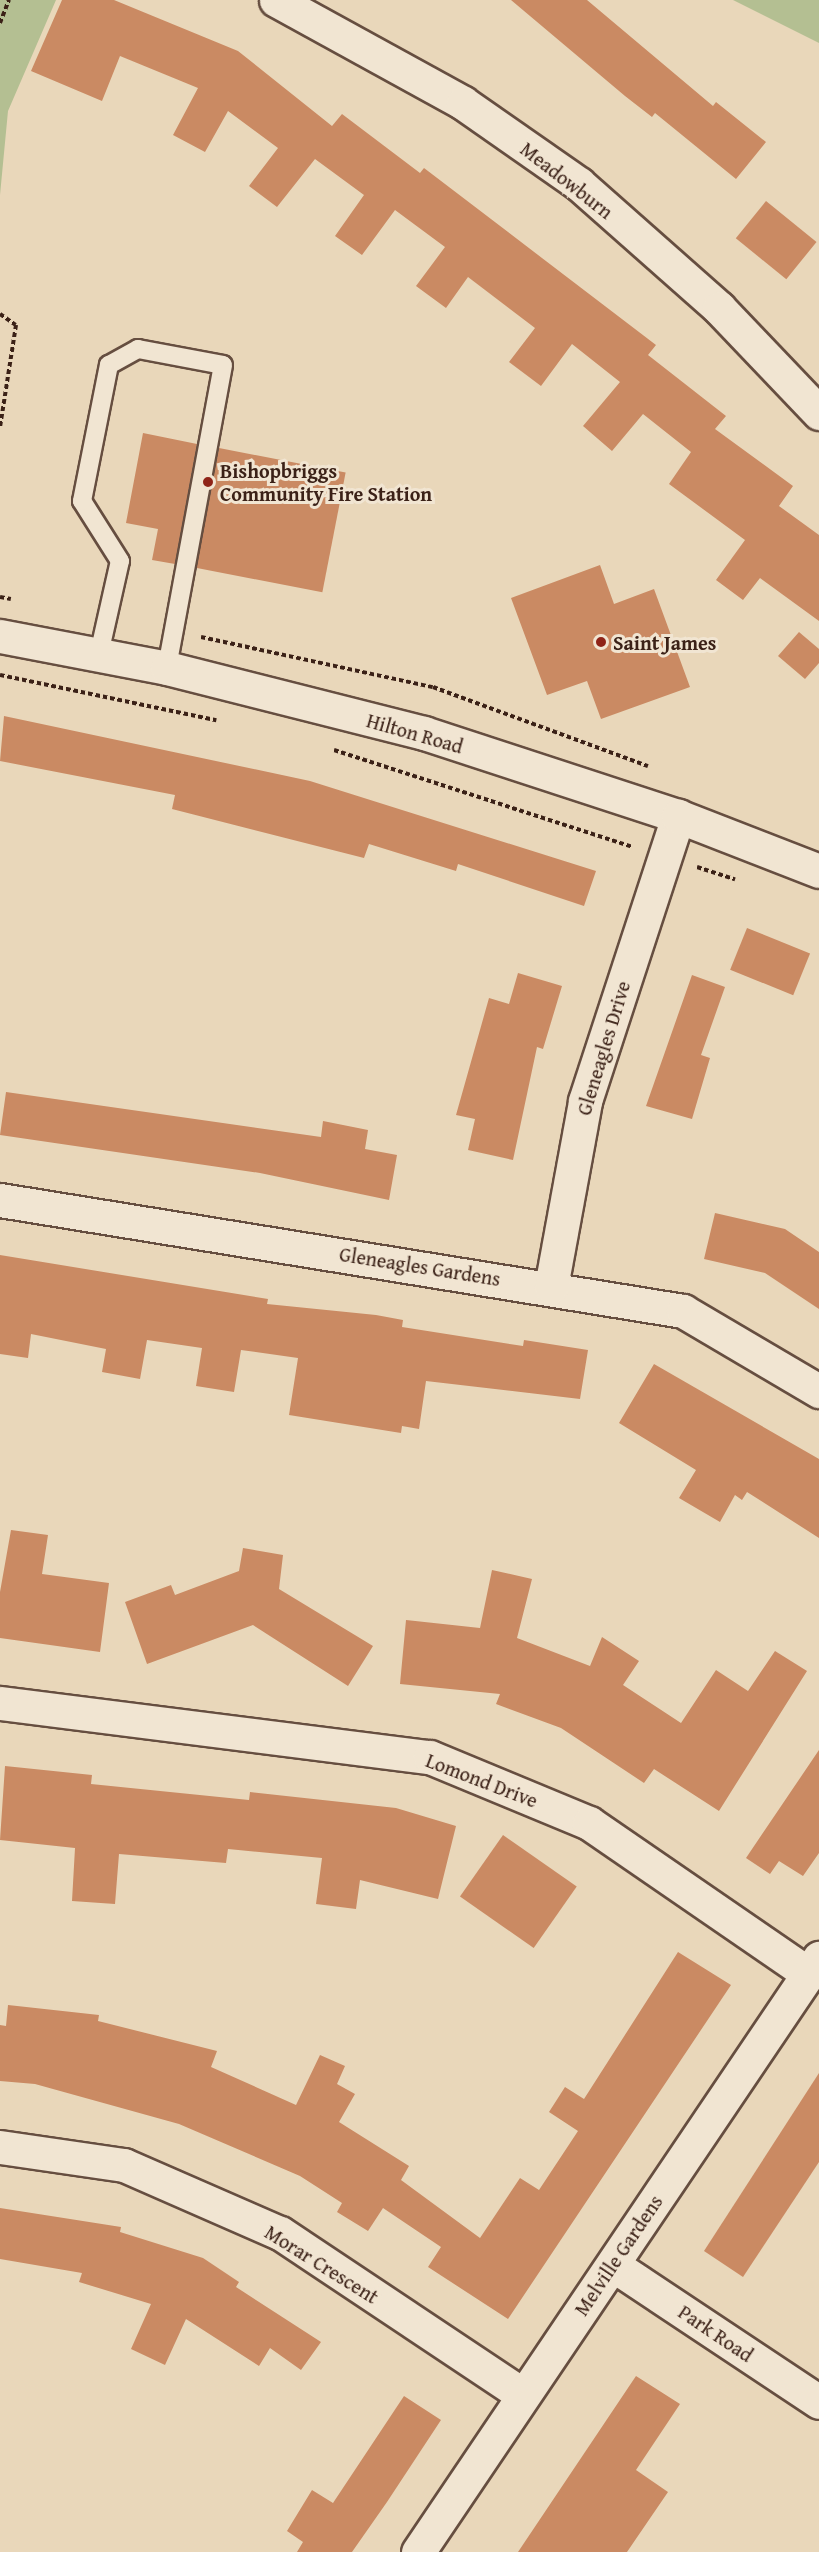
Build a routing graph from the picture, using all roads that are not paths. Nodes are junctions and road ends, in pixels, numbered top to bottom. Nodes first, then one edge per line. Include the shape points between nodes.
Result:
1 (276, 0) edge
2 (819, 412) edge
3 (0, 636) edge
4 (99, 654) junction
5 (167, 668) junction
6 (678, 816) junction
7 (819, 871) edge
8 (0, 1200) edge
9 (551, 1287) junction
10 (819, 1391) edge
11 (0, 1703) edge
12 (814, 1966) edge
13 (0, 2147) edge
14 (613, 2265) junction
15 (521, 2394) junction
16 (819, 2402) edge
17 (418, 2552) edge

1 - 2 street, Meadowburn via 463,103 579,184 719,308
3 - 4 street, Hilton Road
4 - 5 street, Hilton Road
4 - 5 lane via 120,561 82,501 109,365 138,350 223,366
5 - 6 street, Hilton Road via 424,733
6 - 7 street, Hilton Road
6 - 9 street, Gleneagles Drive via 585,1101
8 - 9 street, Gleneagles Gardens
9 - 10 street, Gleneagles Gardens via 683,1311
11 - 12 street, Lomond Drive via 430,1757 589,1823
12 - 14 street, Melville Gardens
13 - 15 street, Morar Crescent via 124,2165 280,2233
14 - 15 street, Melville Gardens
14 - 16 street, Park Road
15 - 17 street, Melville Gardens

